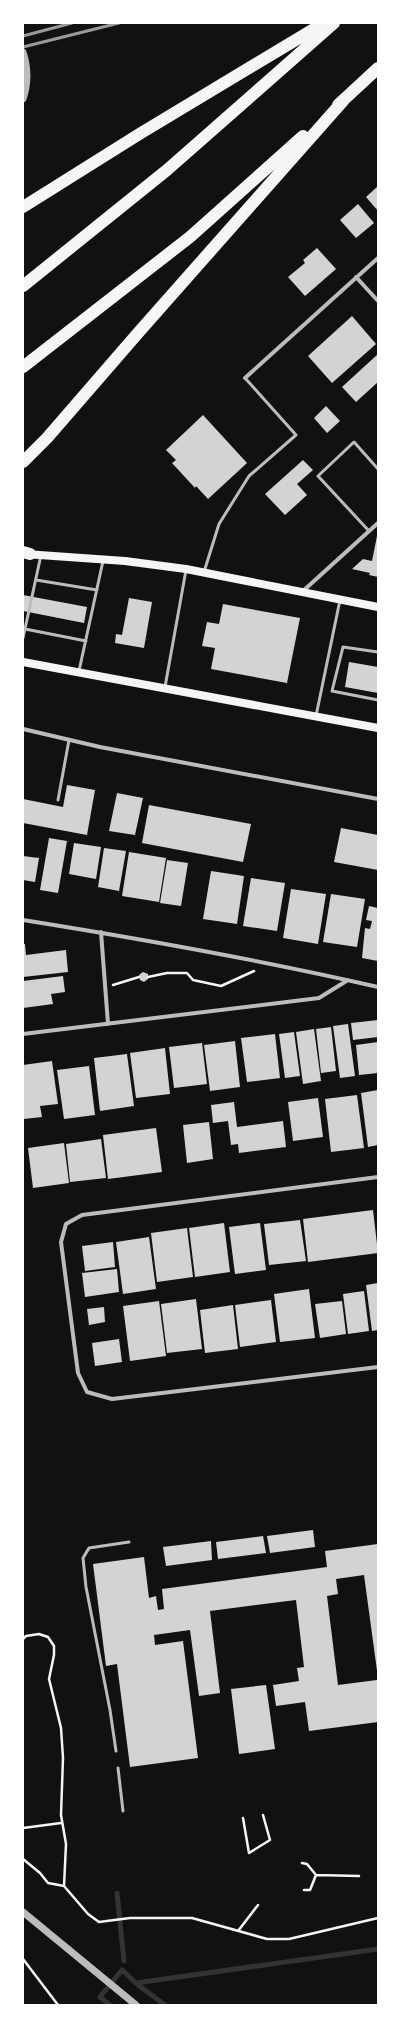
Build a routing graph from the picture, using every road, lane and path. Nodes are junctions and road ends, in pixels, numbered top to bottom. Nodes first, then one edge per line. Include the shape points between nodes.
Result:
1 (324, 23) edge
2 (334, 23) edge
3 (23, 52) edge
4 (378, 68) edge
5 (23, 99) edge
6 (343, 101) junction
7 (23, 207) edge
8 (378, 258) edge
9 (356, 277) junction
10 (23, 286) edge
11 (378, 301) edge
12 (23, 366) edge
13 (245, 378) joint
14 (23, 462) edge
15 (378, 469) edge
16 (378, 523) edge
17 (369, 531) junction
18 (29, 553) edge
19 (104, 559) junction
20 (186, 569) junction
21 (204, 572) junction
22 (36, 580) junction
23 (97, 590) junction
24 (303, 591) junction
25 (340, 600) junction
26 (378, 607) edge
27 (25, 629) junction
28 (23, 638) edge
29 (86, 640) junction
30 (378, 652) edge
31 (23, 662) edge
32 (78, 672) junction
33 (164, 688) junction
34 (378, 700) edge
35 (316, 716) junction
36 (378, 728) edge
37 (23, 729) edge
38 (69, 740) junction
39 (378, 799) edge
40 (58, 800) dead end
41 (23, 920) edge
42 (101, 932) junction
43 (270, 964) junction
44 (139, 977) dead end
45 (148, 977) dead end
46 (348, 980) junction
47 (105, 986) junction
48 (378, 986) edge
49 (108, 1024) junction
50 (23, 1034) edge
51 (378, 1177) edge
52 (378, 1367) edge
53 (129, 1542) dead end
54 (23, 1638) edge
55 (116, 1751) dead end
56 (118, 1768) dead end
57 (123, 1812) dead end
58 (264, 1815) dead end
59 (243, 1818) dead end
60 (62, 1823) junction
61 (23, 1828) edge
62 (23, 1859) edge
63 (302, 1863) dead end
64 (316, 1874) junction
65 (359, 1876) dead end
66 (64, 1886) junction
67 (304, 1890) dead end
68 (258, 1905) dead end
69 (23, 1912) edge
70 (378, 1918) edge
71 (238, 1931) junction
72 (23, 1959) edge
73 (134, 2003) edge
74 (58, 2005) edge

1 - 7 highway
2 - 10 highway via 167,170
3 - 5 street via 27,78
4 - 6 highway
6 - 12 highway via 190,237
6 - 14 highway via 47,438
8 - 9 street
9 - 11 street
9 - 13 street
13 - 21 lane via 296,435 250,476 219,524
15 - 17 lane via 354,442 318,476
16 - 17 street
17 - 24 street
18 - 19 main road
18 - 22 lane
19 - 20 main road
19 - 23 lane
20 - 21 main road
20 - 33 lane
21 - 24 main road
22 - 23 lane
22 - 27 lane
23 - 29 lane
24 - 25 main road
25 - 26 main road
25 - 35 lane
27 - 28 lane
27 - 29 lane
29 - 32 lane
30 - 34 lane via 343,647 332,691
31 - 32 main road
32 - 33 main road
33 - 35 main road
35 - 36 main road
37 - 38 street
38 - 39 street
38 - 40 lane
41 - 42 street
42 - 43 street
42 - 47 street
43 - 45 path via 221,986 193,980 187,973 167,973
43 - 46 street
44 - 47 path
46 - 48 street
46 - 49 street via 319,998
47 - 49 street
49 - 50 street
51 - 52 street via 82,1215 66,1224 61,1242 78,1373 87,1392 112,1399
53 - 55 lane via 89,1548 83,1558
54 - 60 path via 39,1634 48,1637 54,1646 49,1679 61,1728
56 - 57 lane
58 - 59 path via 270,1840 250,1853
60 - 61 path
60 - 66 path via 66,1844
62 - 66 path via 48,1883
63 - 64 path via 307,1864
64 - 65 path
64 - 67 path via 310,1890
66 - 71 path via 88,1914 99,1922 130,1918 192,1918
68 - 71 path
69 - 73 street
70 - 71 path via 289,1939 267,1939
72 - 74 path

